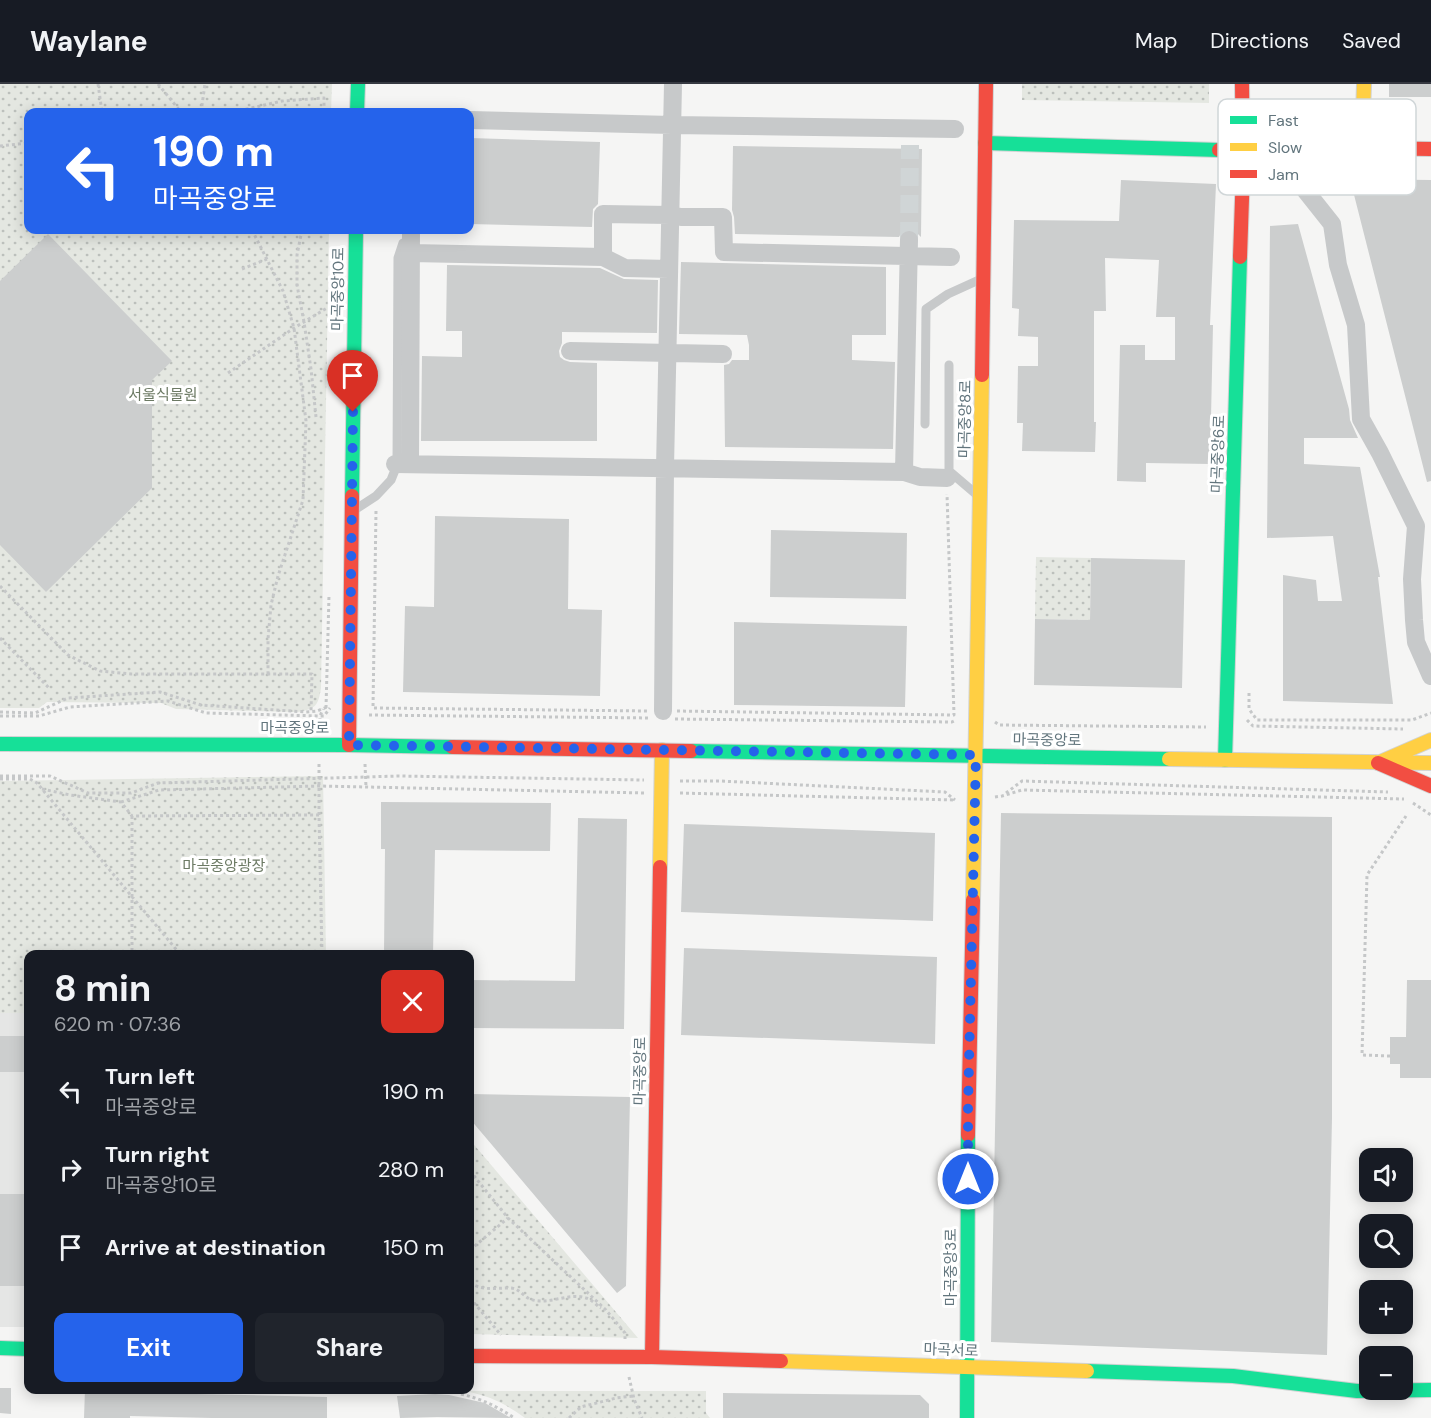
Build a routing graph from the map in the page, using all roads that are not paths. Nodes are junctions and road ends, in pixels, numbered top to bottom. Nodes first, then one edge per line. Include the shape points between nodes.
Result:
1 (358, 84) edge
2 (673, 84) edge
3 (986, 84) edge
4 (1242, 84) edge
5 (1364, 84) edge
6 (1242, 99) edge
7 (1364, 99) edge
8 (357, 108) edge
9 (474, 120) edge
10 (672, 125) junction
11 (955, 129) dead end
12 (985, 143) junction
13 (1218, 149) edge
14 (1416, 149) edge
15 (1431, 149) edge
16 (1243, 195) edge
17 (1310, 195) edge
18 (670, 215) junction
19 (356, 234) edge
20 (408, 244) edge
21 (909, 248) junction
22 (603, 257) junction
23 (951, 257) dead end
24 (669, 269) junction
25 (983, 278) junction
26 (570, 351) dead end
27 (667, 353) junction
28 (723, 354) dead end
29 (949, 365) dead end
30 (925, 424) dead end
31 (400, 464) junction
32 (665, 468) junction
33 (904, 472) junction
34 (947, 478) dead end
35 (980, 498) junction
36 (352, 513) junction
37 (1431, 676) edge
38 (663, 711) dead end
39 (1431, 740) edge
40 (0, 744) edge
41 (349, 745) junction
42 (662, 750) junction
43 (976, 755) junction
44 (1225, 760) junction
45 (1378, 763) junction
46 (1431, 763) edge
47 (1431, 786) edge
48 (0, 1348) edge
49 (24, 1349) edge
50 (474, 1356) edge
51 (652, 1357) junction
52 (968, 1367) junction
53 (1431, 1390) edge
54 (967, 1418) edge

1 - 8 street
2 - 10 street
3 - 12 street, 마곡중앙8로
4 - 6 street, 마곡중앙6로
5 - 7 street
9 - 10 street
10 - 11 street via 911,137
10 - 18 street
12 - 13 street
12 - 25 street, 마곡중앙8로
14 - 15 street
16 - 44 street, 마곡중앙6로
17 - 37 street via 1332,224 1338,265 1356,325 1361,419 1416,526 1412,579 1416,642
18 - 21 street via 723,217 724,252
18 - 22 street via 603,214
18 - 24 street
19 - 36 street, 마곡중앙10로
20 - 22 street
20 - 31 street
21 - 23 street
21 - 33 street
22 - 24 street via 625,268
24 - 27 street
25 - 30 lane via 926,309
25 - 35 street, 마곡중앙8로
26 - 27 street
27 - 28 street
27 - 32 street
29 - 35 lane via 949,471
31 - 32 street
31 - 36 lane via 376,496
32 - 33 street
32 - 38 street
33 - 34 street
35 - 43 street, 마곡중앙8로
36 - 41 street, 마곡중앙10로
39 - 45 street
40 - 41 street, 마곡중앙로
41 - 42 street, 마곡중앙로
42 - 43 street, 마곡중앙로
42 - 51 street, 마곡중앙로
43 - 44 street, 마곡중앙로
43 - 52 street, 마곡중앙3로 via 968,1108
44 - 45 street, 마곡중앙로
45 - 46 street, 마곡중앙로
45 - 47 street
48 - 49 street
50 - 51 street, 마곡서로
51 - 52 street, 마곡서로
52 - 53 street, 마곡서로 via 1233,1376 1357,1391
52 - 54 street, 마곡중앙3로

